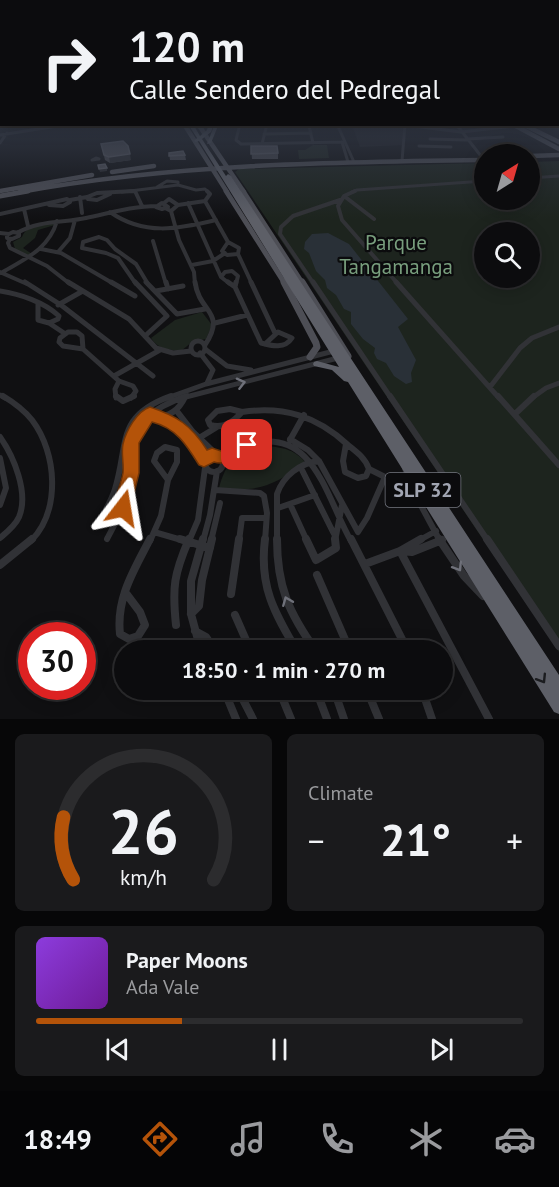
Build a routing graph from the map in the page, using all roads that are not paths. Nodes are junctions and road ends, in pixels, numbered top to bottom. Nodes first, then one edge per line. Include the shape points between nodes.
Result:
1 (200, 153) edge
2 (209, 153) edge
3 (213, 153) edge
4 (216, 153) edge
5 (347, 153) edge
6 (403, 153) edge
7 (219, 156) junction
8 (559, 156) edge
9 (540, 157) edge
10 (202, 158) junction
11 (474, 158) edge
12 (402, 159) junction
13 (351, 161) junction
14 (239, 163) junction
15 (187, 164) dead end
16 (208, 165) junction
17 (225, 165) junction
18 (159, 166) dead end
19 (181, 169) junction
20 (124, 173) junction
21 (231, 174) junction
22 (215, 175) junction
23 (559, 176) edge
24 (540, 177) edge
25 (474, 182) edge
26 (178, 185) joint
27 (157, 187) joint
28 (196, 190) junction
29 (135, 191) junction
30 (0, 193) edge
31 (80, 197) junction
32 (169, 199) joint
33 (341, 200) junction
34 (205, 201) junction
35 (188, 203) junction
36 (160, 204) junction
37 (178, 205) junction
38 (142, 206) junction
39 (354, 206) junction
40 (24, 209) junction
41 (171, 211) junction
42 (110, 212) junction
43 (82, 213) dead end
44 (0, 214) edge
45 (374, 219) dead end
46 (75, 220) junction
47 (216, 220) junction
48 (57, 222) junction
49 (197, 224) junction
50 (28, 226) junction
51 (177, 228) junction
52 (0, 235) edge
53 (8, 237) junction
54 (153, 241) dead end
55 (228, 242) junction
56 (41, 249) junction
57 (58, 252) junction
58 (225, 254) junction
59 (238, 254) junction
60 (28, 257) junction
61 (213, 261) junction
62 (192, 265) junction
63 (0, 273) edge
64 (288, 275) junction
65 (221, 277) junction
66 (183, 286) dead end
67 (235, 287) junction
68 (287, 287) junction
69 (168, 289) junction
70 (0, 291) edge
71 (156, 291) junction
72 (81, 292) junction
73 (135, 296) dead end
74 (303, 303) junction
75 (38, 304) junction
76 (59, 305) junction
77 (51, 309) junction
78 (205, 309) junction
79 (247, 315) junction
80 (49, 323) junction
81 (215, 323) junction
82 (559, 327) edge
83 (94, 332) junction
84 (64, 333) junction
85 (275, 333) junction
86 (81, 335) junction
87 (145, 336) junction
88 (266, 344) junction
89 (83, 349) junction
90 (204, 349) junction
91 (160, 350) junction
92 (191, 351) junction
93 (336, 355) junction
94 (215, 356) junction
95 (207, 360) junction
96 (313, 360) junction
97 (287, 363) junction
98 (135, 365) junction
99 (227, 366) junction
100 (213, 370) junction
101 (291, 370) junction
102 (256, 371) junction
103 (114, 376) junction
104 (153, 376) dead end
105 (359, 380) junction
106 (119, 381) dead end
107 (559, 383) edge
108 (206, 384) junction
109 (490, 387) junction
110 (361, 394) junction
111 (0, 395) edge
112 (184, 397) junction
113 (149, 410) junction
114 (176, 410) junction
115 (242, 412) junction
116 (515, 414) junction
117 (304, 415) junction
118 (164, 417) junction
119 (217, 427) junction
120 (190, 434) junction
121 (0, 437) edge
122 (199, 438) junction
123 (289, 441) junction
124 (346, 444) junction
125 (219, 456) junction
126 (0, 458) edge
127 (404, 460) junction
128 (315, 461) junction
129 (205, 464) junction
130 (559, 465) edge
131 (301, 468) junction
132 (369, 469) junction
133 (217, 471) junction
134 (168, 480) junction
135 (215, 490) junction
136 (315, 495) junction
137 (220, 503) dead end
138 (290, 504) junction
139 (0, 505) edge
140 (342, 505) junction
141 (278, 508) junction
142 (212, 518) junction
143 (266, 518) junction
144 (338, 518) junction
145 (101, 519) dead end
146 (198, 520) junction
147 (436, 531) junction
148 (154, 532) junction
149 (358, 532) joint
150 (335, 535) junction
151 (0, 538) edge
152 (107, 539) dead end
153 (442, 540) junction
154 (187, 542) junction
155 (200, 545) junction
156 (210, 548) junction
157 (400, 551) junction
158 (365, 564) junction
159 (0, 566) edge
160 (318, 575) dead end
161 (191, 581) junction
162 (199, 584) junction
163 (125, 592) junction
164 (231, 594) dead end
165 (191, 614) junction
166 (235, 615) dead end
167 (504, 617) junction
168 (176, 625) dead end
169 (195, 631) junction
170 (198, 640) edge
171 (207, 640) edge
172 (246, 640) edge
173 (291, 640) edge
174 (309, 640) edge
175 (345, 640) edge
176 (403, 640) edge
177 (559, 646) edge
178 (559, 687) edge
179 (228, 700) edge
180 (243, 700) edge
181 (283, 700) edge
182 (320, 700) edge
183 (337, 700) edge
184 (371, 700) edge
185 (425, 700) edge
186 (559, 707) edge
187 (236, 719) edge
188 (253, 719) edge
189 (291, 719) edge
190 (327, 719) edge
191 (344, 719) edge
192 (379, 719) edge
193 (432, 719) edge
194 (489, 719) edge

1 - 10 main road
2 - 64 highway, SLP 32
3 - 64 highway, SLP 32
4 - 7 main road
5 - 13 street
6 - 12 street
7 - 10 main road via 213,161
7 - 14 main road
7 - 17 main road
8 - 9 main road
10 - 16 main road
11 - 12 main road
12 - 13 main road
13 - 14 main road
13 - 17 main road
14 - 17 main road
15 - 16 main road
16 - 17 main road
16 - 19 main road
16 - 22 main road
17 - 21 main road
18 - 20 main road
19 - 20 main road
19 - 22 main road
20 - 30 main road
20 - 30 main road via 29,184
21 - 22 main road
21 - 105 main road via 341,343
22 - 68 main road
23 - 24 street
25 - 33 street via 373,187 357,190
26 - 27 street
26 - 28 street
27 - 29 street
28 - 34 street via 194,194
28 - 34 street via 209,191
29 - 31 street via 96,200
29 - 38 street
31 - 40 street
31 - 43 street
32 - 36 street
32 - 37 street
33 - 39 street
33 - 39 street
33 - 109 street via 342,220
33 - 177 street via 292,216 282,225 280,234
34 - 35 street
34 - 47 street
35 - 37 street
35 - 49 street
36 - 38 street
36 - 41 street
37 - 41 street
38 - 42 street
39 - 45 street
40 - 44 street
40 - 50 street
41 - 51 street
42 - 46 street
42 - 51 street via 133,226 168,231
46 - 48 street
46 - 57 street via 70,240
47 - 49 street
47 - 55 street
48 - 50 street
48 - 56 street via 55,233
49 - 51 street
49 - 61 street
50 - 53 street
51 - 62 street
52 - 53 street
53 - 60 street via 9,248
54 - 69 street
55 - 58 street via 223,247
55 - 59 street via 237,246
56 - 57 street
56 - 60 street
57 - 73 street
58 - 59 street
58 - 61 street
59 - 85 street
60 - 63 street
60 - 72 street
61 - 62 street
61 - 65 street
62 - 78 street via 196,290
63 - 76 street via 30,284
64 - 74 highway, SLP 32
64 - 105 highway, SLP 32
65 - 67 street
65 - 67 street via 225,272 235,272
66 - 69 street
67 - 79 street
68 - 74 highway
68 - 96 main road via 316,343
69 - 71 street
70 - 75 street
71 - 78 street via 177,314
71 - 87 street via 143,279 136,264 107,240 94,237 81,245 119,259 135,282 163,309 166,319
72 - 76 street
72 - 87 street via 129,319
74 - 93 highway, SLP 32
75 - 77 street
75 - 80 street via 38,320
76 - 77 street
76 - 83 street
77 - 80 street via 59,316
78 - 81 street
79 - 81 street
79 - 88 street via 258,339
80 - 84 street
81 - 90 street
82 - 109 street via 532,338 520,348
83 - 86 street
83 - 98 street
84 - 86 street
84 - 89 street via 59,342 63,346
85 - 88 street
85 - 88 street via 287,334 291,340 279,346
86 - 89 street
87 - 91 street
89 - 103 street
90 - 92 street
90 - 92 street via 194,343
90 - 94 street
90 - 95 street
91 - 92 street
91 - 98 street
93 - 96 street
93 - 110 highway, SLP 32
94 - 95 street
94 - 99 street
95 - 100 street
96 - 97 street
96 - 101 street
96 - 110 highway via 340,371
97 - 101 street
97 - 102 street
98 - 103 street
98 - 104 street
99 - 100 street
99 - 102 street
100 - 108 street
112 -> 101 street
102 - 108 street
103 - 106 street
105 - 178 highway, SLP 32
107 - 116 street via 550,385
108 - 113 street via 171,394
109 - 116 street
110 - 127 highway, SLP 32
111 - 159 street via 33,421 49,464 52,503 44,525 26,546
112 - 113 street
112 - 114 street
113 - 118 street via 155,417
113 - 145 street via 135,419 124,434 115,490
113 - 152 street via 134,436 129,490
114 - 118 street
114 - 120 street
115 - 117 street via 264,409
115 - 119 street via 225,426
115 - 119 street via 216,411 208,420
116 - 130 street
117 - 123 street
117 - 124 street
118 - 120 street
119 - 122 street
120 - 122 street
120 - 129 street
121 - 151 street via 9,448 23,505 19,520
122 - 125 street
123 - 125 street via 247,445
123 - 128 street
124 - 132 street via 366,461
124 - 132 street via 345,471 358,478 366,476
125 - 129 street via 207,457
125 - 133 street via 223,465
126 - 139 street via 7,495
127 - 147 street via 407,482
127 - 167 highway, SLP 32
128 - 131 street
128 - 140 street
128 - 144 street
129 - 133 street
129 - 146 street
131 - 136 street
131 - 141 street via 279,486
132 - 149 street via 384,477
133 - 135 street
134 - 134 street via 178,462 177,450 171,446 155,453 154,461
134 - 148 street
135 - 142 street
135 - 143 street via 260,493 266,501
136 - 138 street
136 - 150 street
137 - 142 street
138 - 141 street
138 - 150 street via 316,560 336,548
140 - 144 street
140 - 149 street
174 -> 141 street via 285,600 280,581
142 - 146 street
142 - 155 street
142 - 156 street
143 - 164 street via 242,518
143 - 173 street via 266,593
144 - 150 street
144 - 158 street
146 - 154 street
147 - 153 street
147 - 157 street
148 - 154 street
148 - 163 street
153 - 157 street via 412,552
153 -> 167 street via 463,575
154 - 155 street
154 - 168 street via 176,569
155 - 156 street
155 - 161 street
156 - 162 street
157 - 158 street
157 - 194 street
158 - 176 street
160 - 175 street
161 - 162 street
161 - 165 street
162 - 165 street via 199,606
163 - 163 street via 144,619 139,637 129,639 120,634 118,625
165 - 169 street
166 - 172 street
167 -> 186 highway, SLP 32
169 - 170 street
169 - 171 street
179 - 187 street
180 - 188 street
181 - 189 street
182 - 190 street
183 - 191 street
184 - 192 street
185 - 193 street

